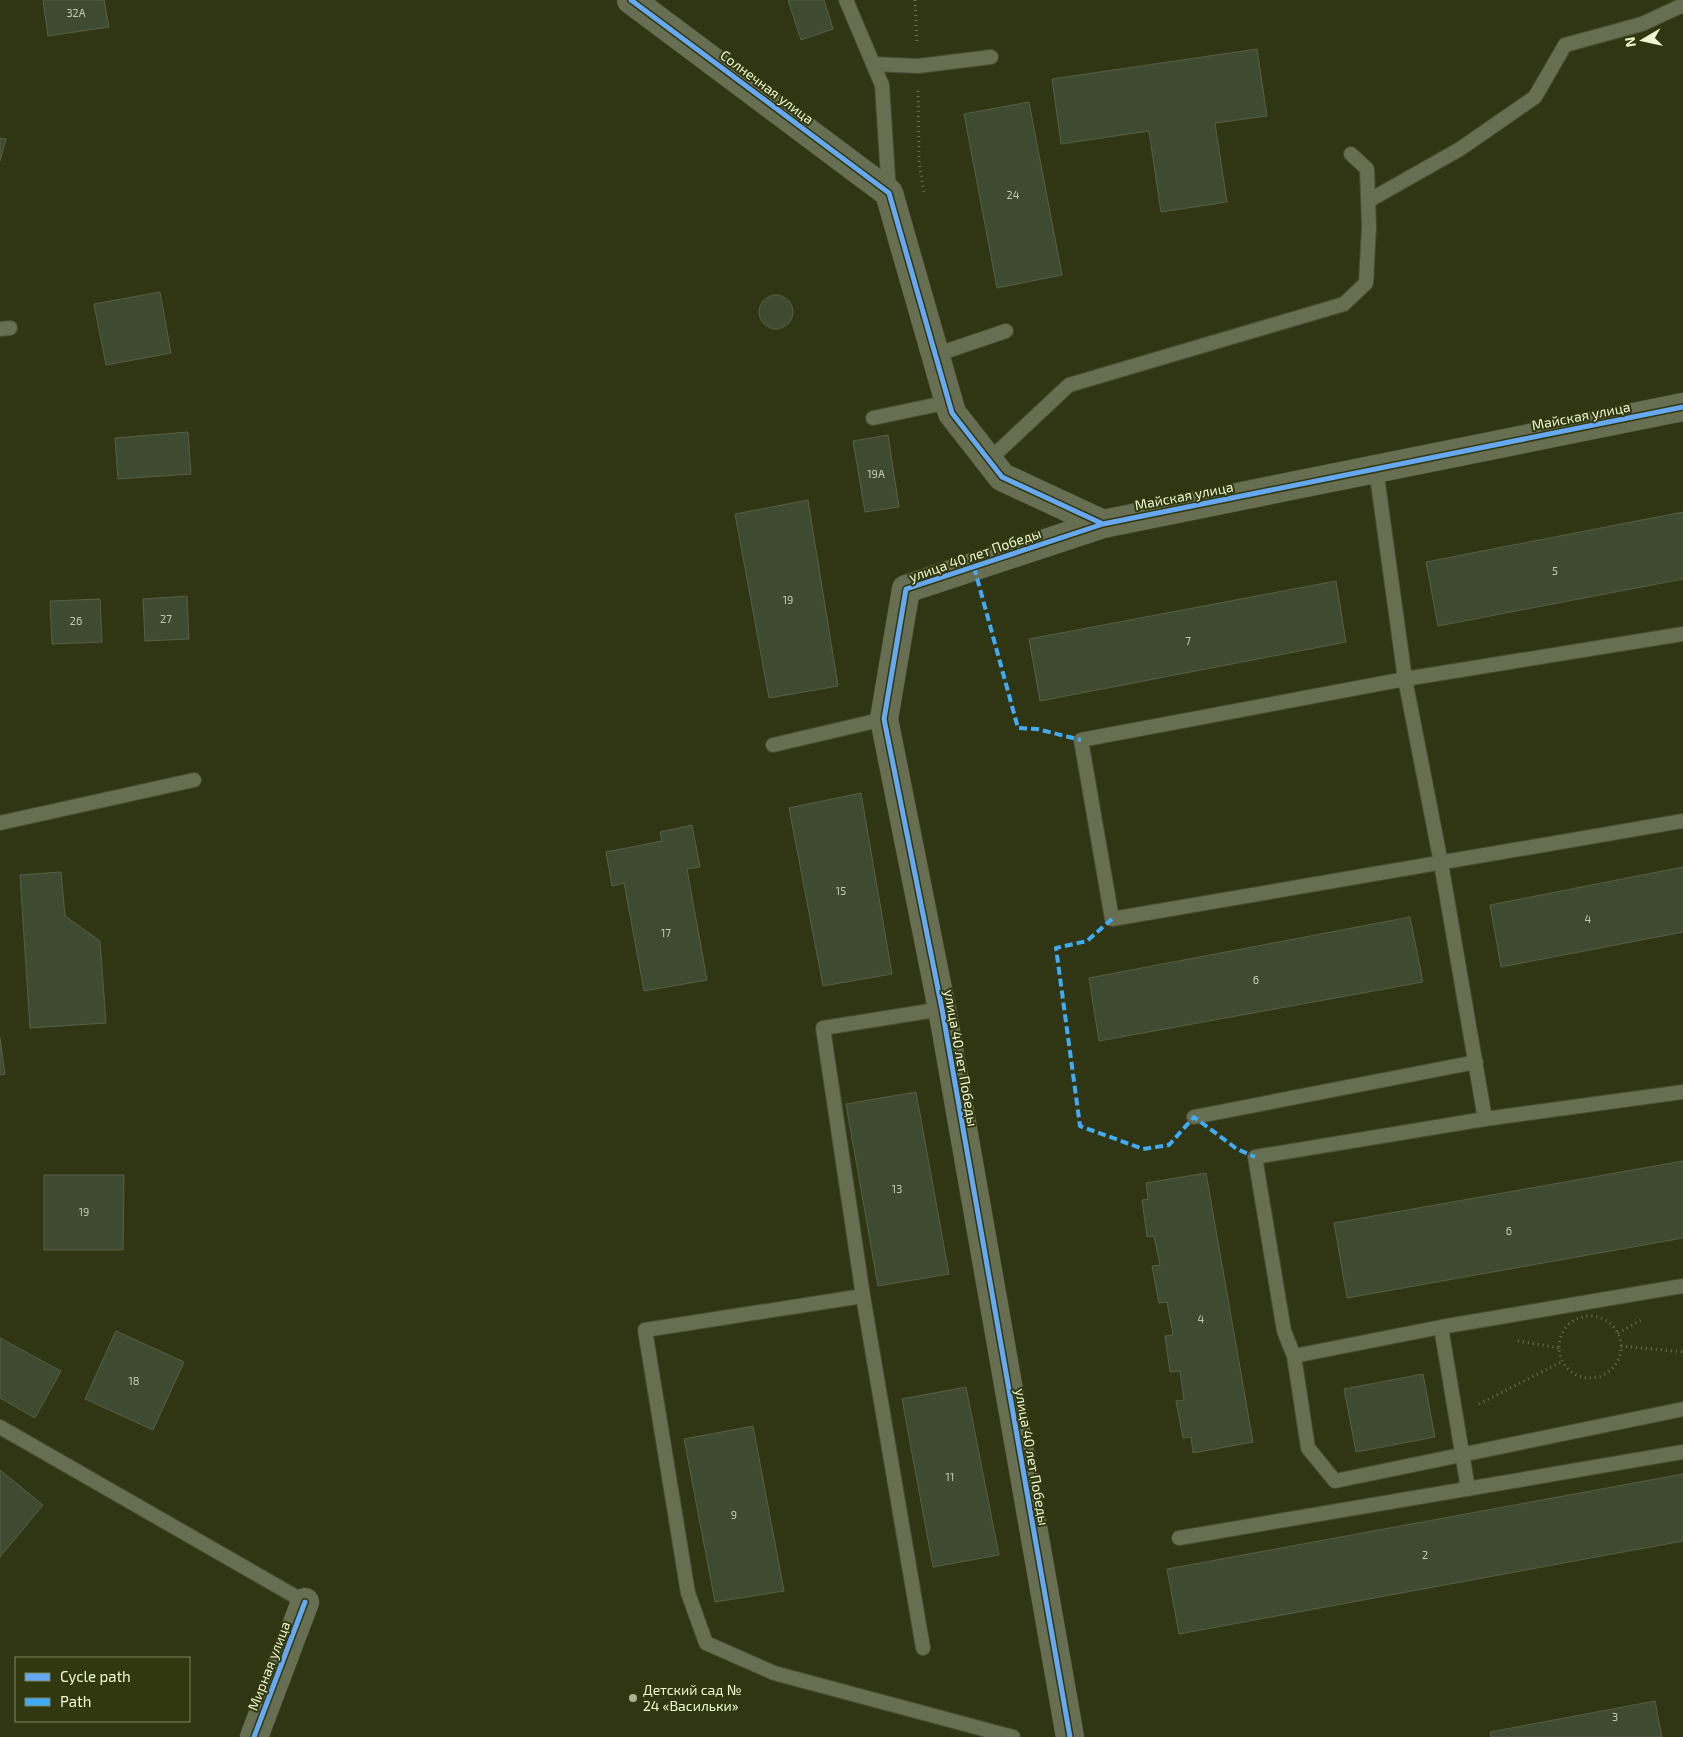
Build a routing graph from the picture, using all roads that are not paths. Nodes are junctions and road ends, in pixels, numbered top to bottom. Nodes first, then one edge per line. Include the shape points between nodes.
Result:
1 (631, 0) edge
2 (846, 0) edge
3 (1683, 4) edge
4 (991, 57) dead end
5 (873, 64) junction
6 (1351, 154) dead end
7 (889, 193) junction
8 (1368, 200) junction
9 (1006, 331) dead end
10 (935, 356) junction
11 (949, 402) junction
12 (1683, 407) edge
13 (873, 418) dead end
14 (989, 460) junction
15 (1376, 469) junction
16 (1103, 524) junction
17 (1683, 634) edge
18 (1406, 679) junction
19 (884, 719) junction
20 (773, 745) dead end
21 (194, 780) dead end
22 (1683, 821) edge
23 (0, 823) edge
24 (1441, 863) junction
25 (942, 1009) junction
26 (1476, 1062) junction
27 (1683, 1092) edge
28 (1194, 1117) dead end
29 (1486, 1119) junction
30 (1683, 1286) edge
31 (863, 1296) junction
32 (1441, 1327) junction
33 (1294, 1356) junction
34 (1683, 1409) edge
35 (0, 1427) edge
36 (1683, 1452) edge
37 (1462, 1454) junction
38 (1468, 1489) junction
39 (1178, 1538) dead end
40 (305, 1602) joint
41 (923, 1648) dead end
42 (254, 1737) edge
43 (1013, 1737) edge
44 (1070, 1737) edge

1 - 7 street, Солнечная улица
2 - 5 lane
3 - 8 lane via 1642,24 1565,45 1534,97 1460,149
4 - 5 lane via 918,66
5 - 7 lane via 882,85
6 - 8 lane via 1367,169
7 - 10 street
8 - 14 lane via 1366,283 1344,304 1069,385
9 - 10 lane
10 - 11 street
11 - 13 lane
11 - 14 street via 952,413
12 - 15 street, Майская улица
14 - 16 street via 1002,477
15 - 16 street, Майская улица
15 - 18 lane
16 - 19 street, улица 40 лет Победы via 906,589
17 - 18 lane
18 - 24 lane
18 - 24 lane via 1081,740 1112,919
19 - 20 lane
19 - 25 street, улица 40 лет Победы
21 - 23 lane
22 - 24 lane
24 - 26 lane
25 - 31 lane via 823,1028
25 - 44 street, улица 40 лет Победы
26 - 28 lane
26 - 29 lane
27 - 29 lane
29 - 33 lane via 1255,1157 1284,1331
30 - 32 lane
31 - 41 lane
31 - 43 lane via 645,1330 688,1593 706,1643 774,1673
32 - 33 lane
32 - 37 lane
33 - 37 lane via 1308,1448 1335,1481
34 - 37 lane
35 - 40 lane
36 - 38 lane
37 - 38 lane
38 - 39 lane
40 - 42 street, Мирная улица

